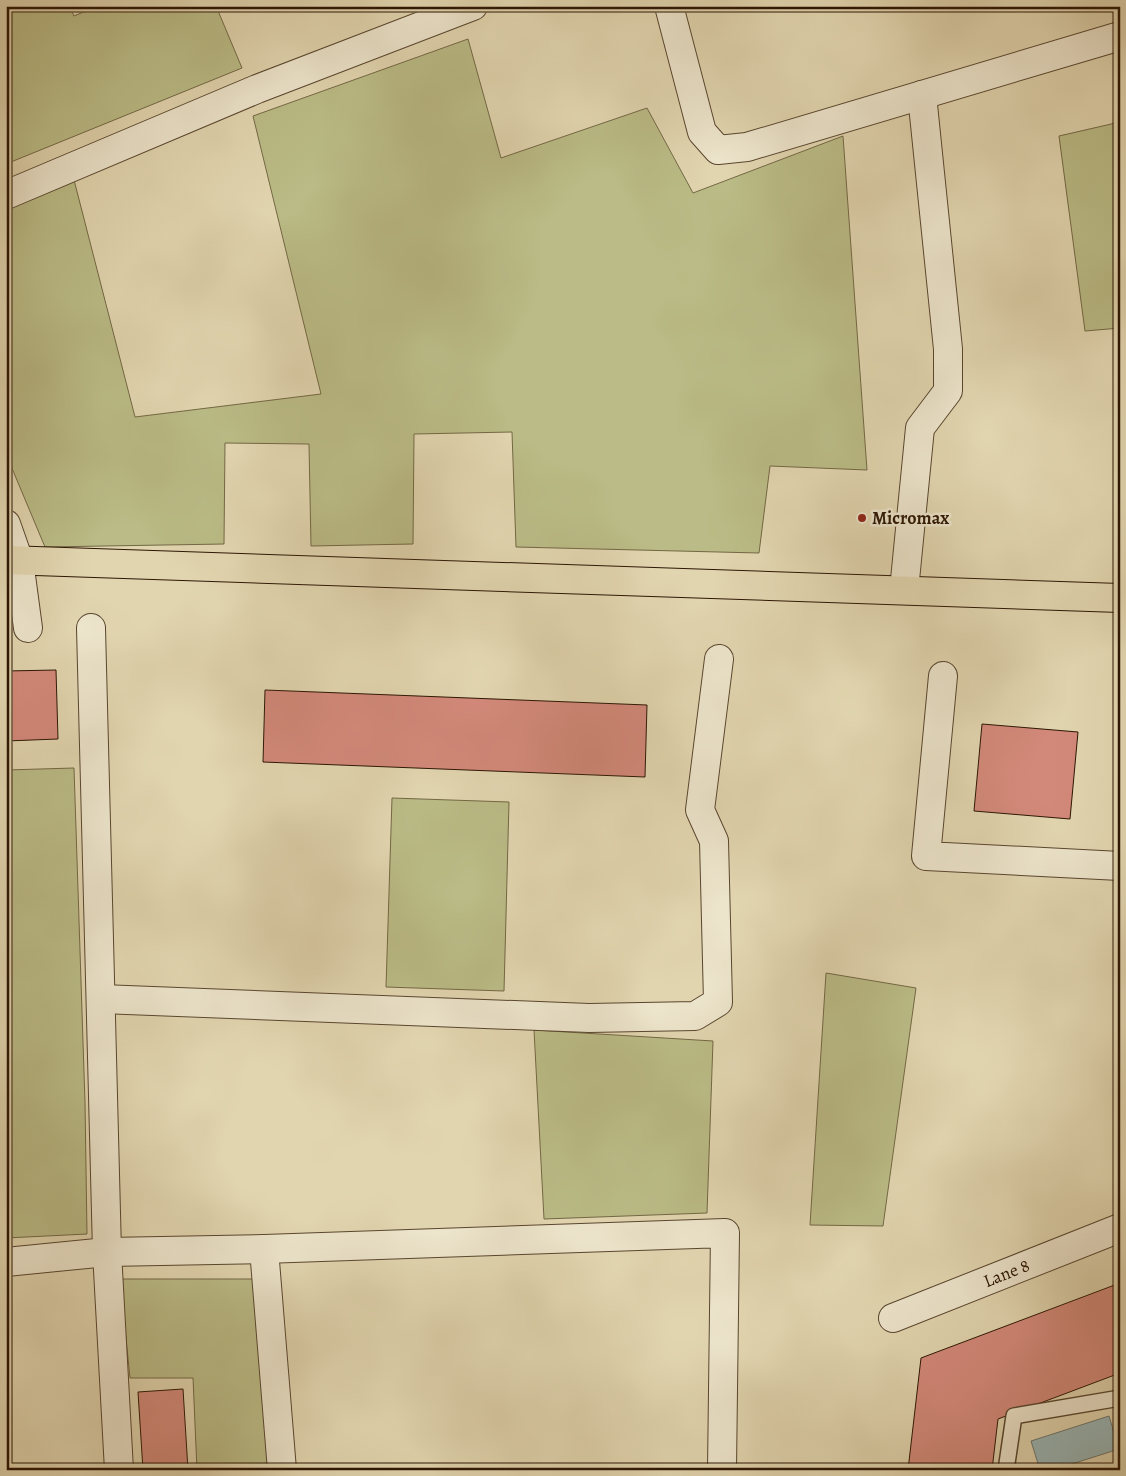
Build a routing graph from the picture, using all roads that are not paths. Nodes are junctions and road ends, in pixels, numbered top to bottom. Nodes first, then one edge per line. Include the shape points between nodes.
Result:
1 (472, 6) edge
2 (669, 6) edge
3 (1120, 36) edge
4 (922, 95) junction
5 (6, 195) edge
6 (6, 524) edge
7 (13, 560) edge
8 (904, 590) junction
9 (1120, 598) edge
10 (28, 628) dead end
11 (91, 628) dead end
12 (719, 659) dead end
13 (943, 676) dead end
14 (1120, 866) edge
15 (101, 998) junction
16 (1120, 1228) edge
17 (264, 1249) junction
18 (107, 1252) junction
19 (6, 1262) edge
20 (893, 1318) dead end
21 (1120, 1398) edge
22 (118, 1470) edge
23 (282, 1470) edge
24 (722, 1470) edge
25 (1006, 1470) edge

1 - 5 street via 257,89
2 - 4 street via 702,132 718,150 747,147
3 - 4 street
4 - 8 street via 948,348 948,391 920,428
6 - 7 street
7 - 8 highway
7 - 10 street
8 - 9 highway
11 - 15 street
12 - 15 street via 700,810 714,841 718,1002 696,1016 589,1018
13 - 14 street via 926,856
15 - 18 street
16 - 20 street, Lane 8
17 - 18 street
17 - 23 street
17 - 24 street via 725,1233
18 - 19 street
18 - 22 street
21 - 25 lane via 1014,1416

